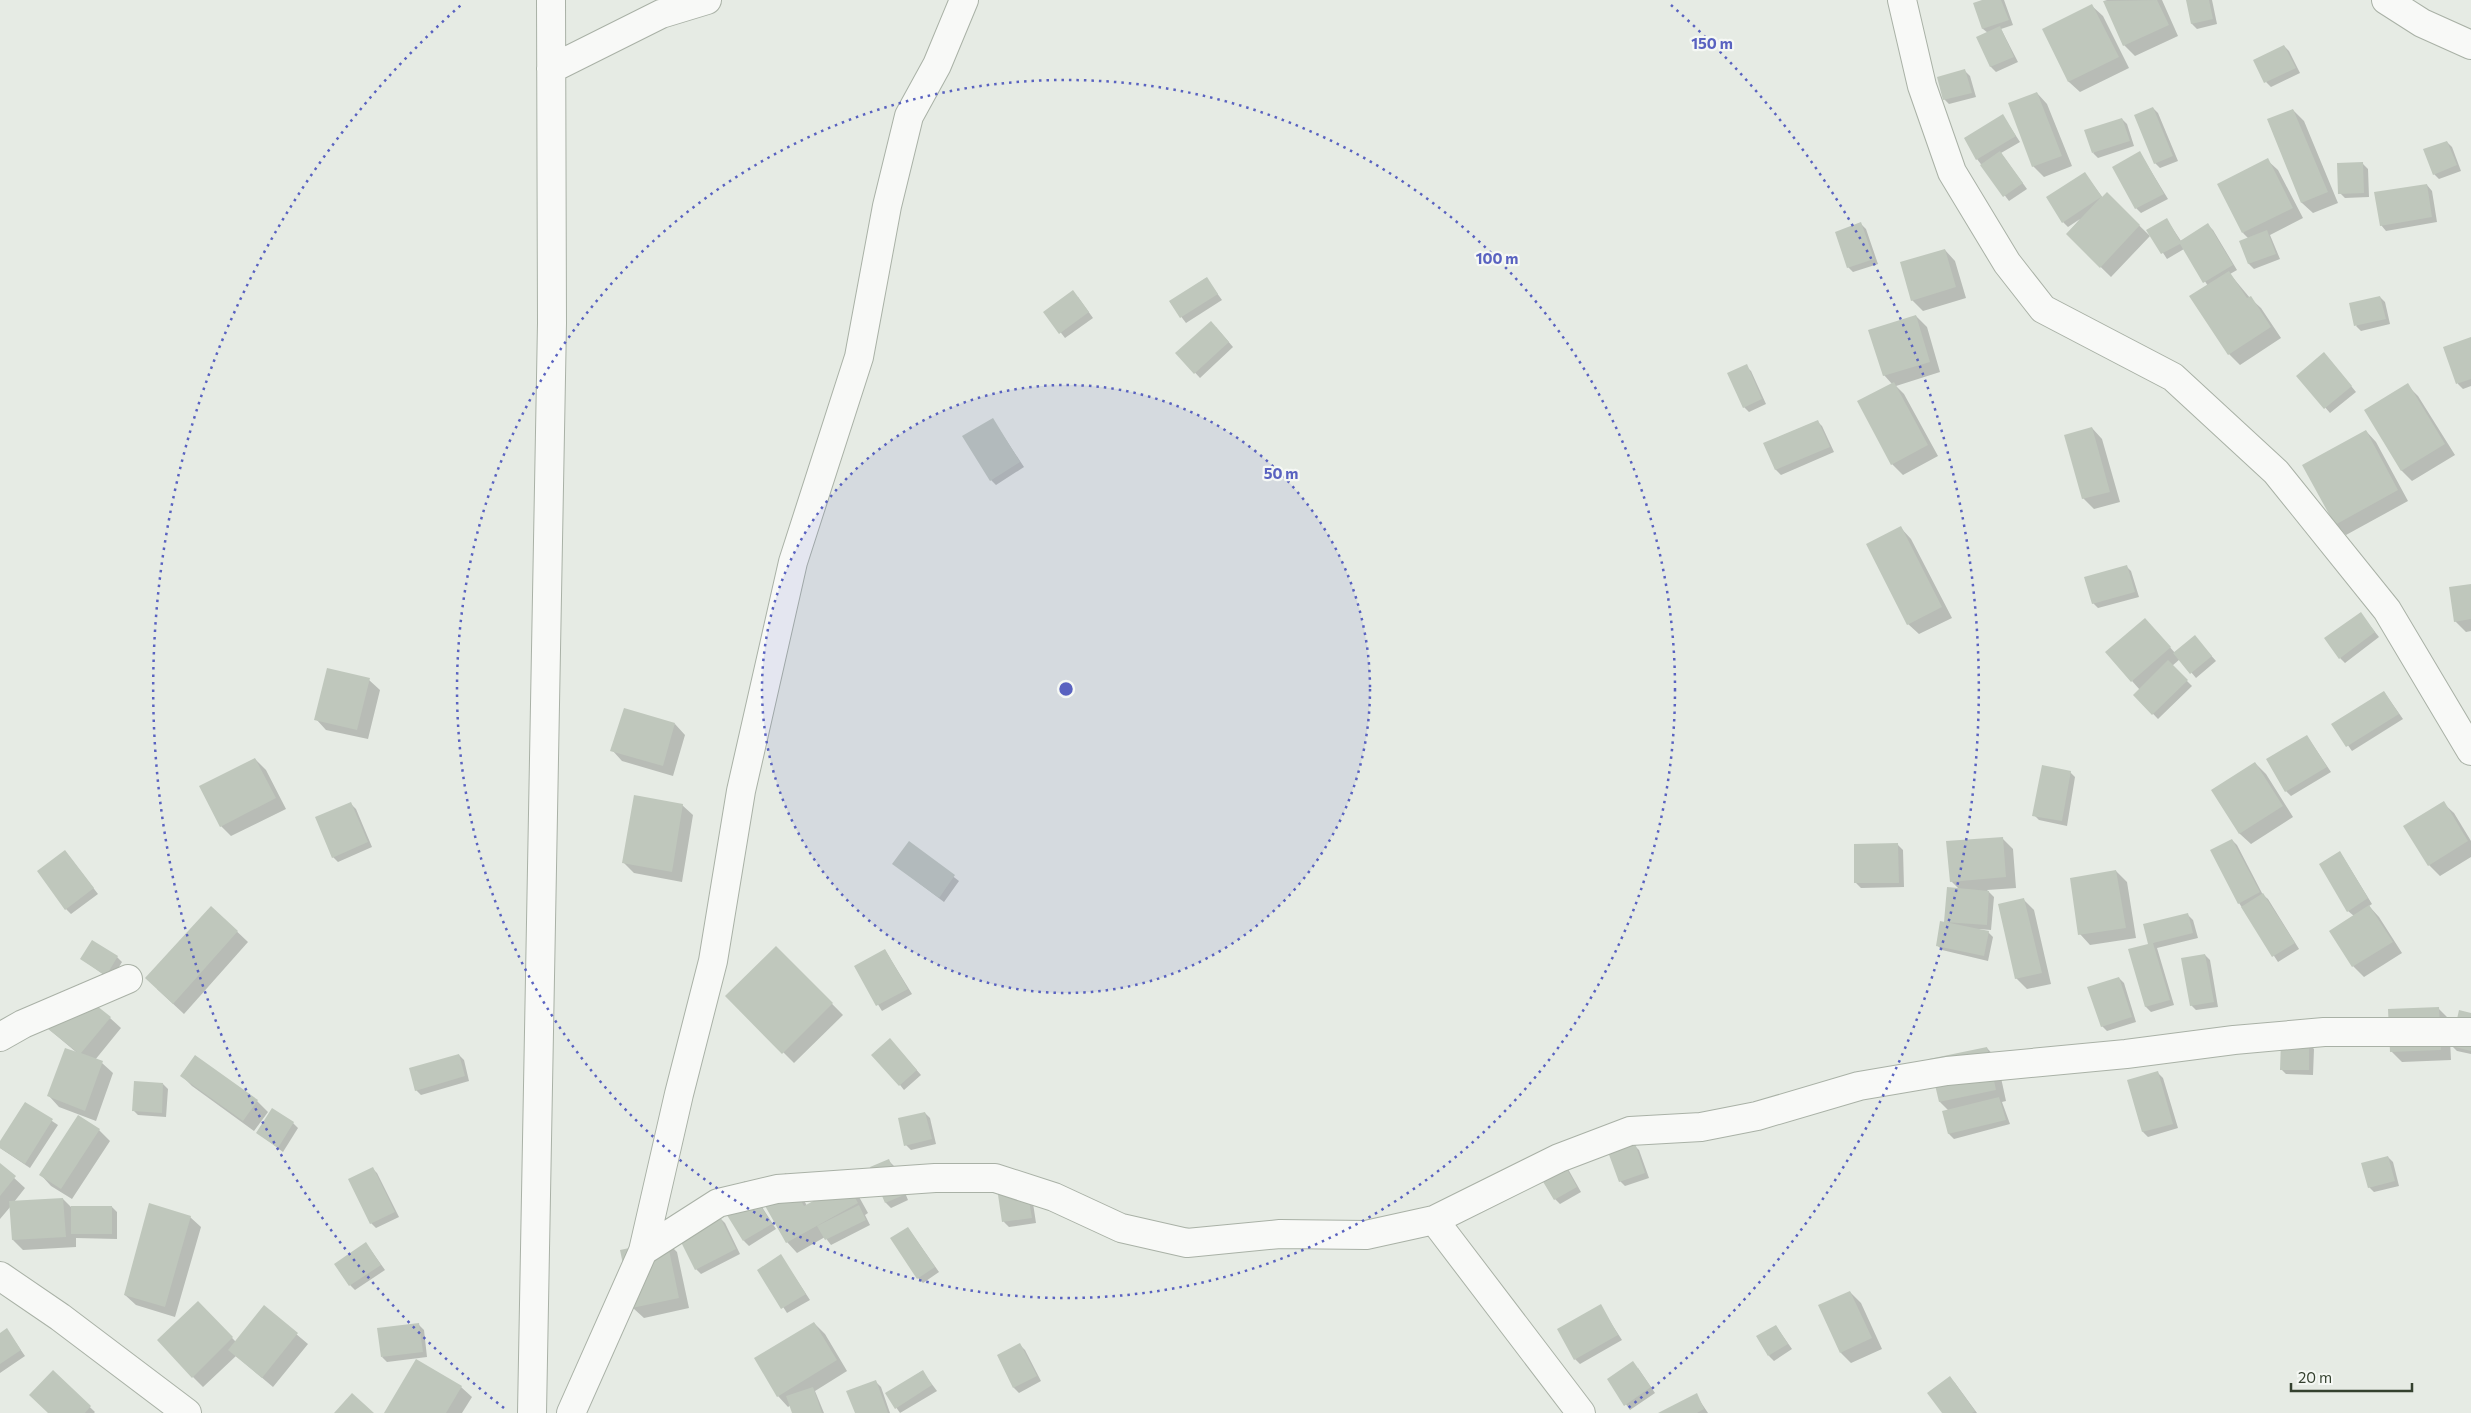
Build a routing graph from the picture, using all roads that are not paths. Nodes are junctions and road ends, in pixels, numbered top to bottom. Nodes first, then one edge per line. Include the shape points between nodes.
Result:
1 (551, 0) edge
2 (707, 0) edge
3 (964, 0) edge
4 (1902, 0) edge
5 (2386, 0) edge
6 (2471, 46) edge
7 (551, 69) junction
8 (2471, 751) edge
9 (128, 979) dead end
10 (2471, 1032) edge
11 (0, 1037) edge
12 (1434, 1220) junction
13 (643, 1251) junction
14 (0, 1276) edge
15 (187, 1413) edge
16 (532, 1413) edge
17 (571, 1413) edge
18 (1581, 1413) edge

1 - 7 street
2 - 7 street via 661,14
3 - 13 street via 937,65 908,116 887,206 859,357 793,562 741,790 713,961
4 - 8 street via 1922,86 1952,172 2007,263 2043,308 2173,377 2276,472 2387,610
5 - 6 street via 2422,23
7 - 16 street via 552,333
9 - 11 street
10 - 12 street via 2324,1032 2274,1036 1946,1071 1858,1086 1757,1116 1701,1128 1630,1131 1559,1158
12 - 13 street via 1366,1235 1280,1234 1188,1243 1121,1228 1054,1197 995,1178 936,1178 777,1189 718,1203
12 - 18 street
13 - 17 street
14 - 15 street

